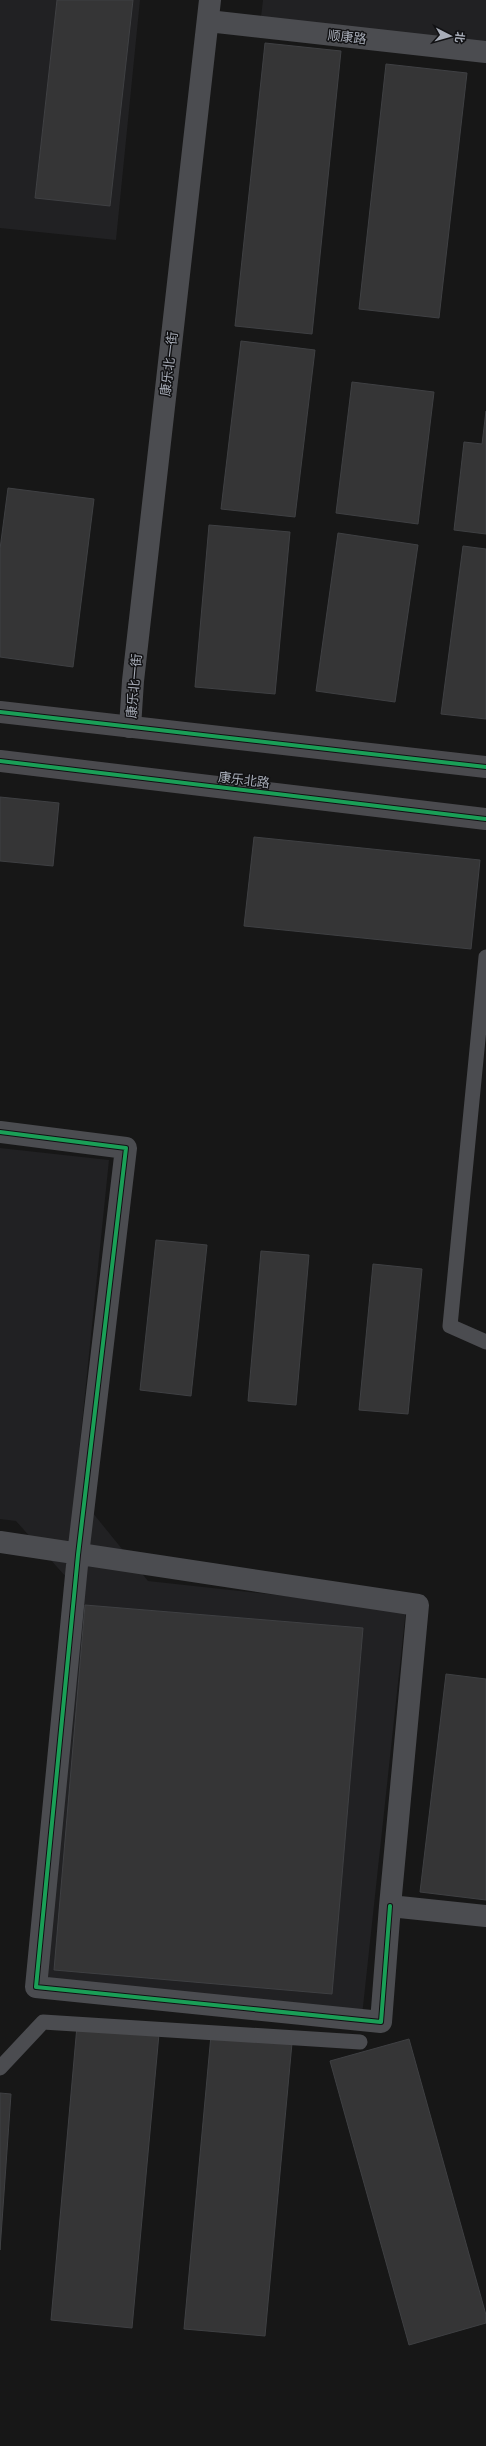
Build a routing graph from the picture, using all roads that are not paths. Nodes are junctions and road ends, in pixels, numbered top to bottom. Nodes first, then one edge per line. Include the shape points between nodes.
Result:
1 (210, 0) edge
2 (208, 21) junction
3 (486, 52) edge
4 (0, 712) edge
5 (130, 728) junction
6 (0, 761) edge
7 (486, 767) edge
8 (486, 819) edge
9 (486, 962) edge
10 (0, 1132) edge
11 (486, 1342) edge
12 (0, 1542) edge
13 (78, 1555) junction
14 (390, 1906) junction
15 (486, 1916) edge
16 (360, 2042) dead end
17 (0, 2068) edge

1 - 2 street, 康乐北一街
2 - 3 street, 顺康路
2 - 5 street, 康乐北一街 via 134,666
4 - 5 main road
5 - 7 main road
6 - 8 main road, 康乐北路
9 - 11 lane via 450,1326
10 - 13 street via 126,1148
12 - 13 street
13 - 14 street via 418,1605
13 - 14 street via 36,1987 381,2022
14 - 15 street
16 - 17 lane via 43,2022

